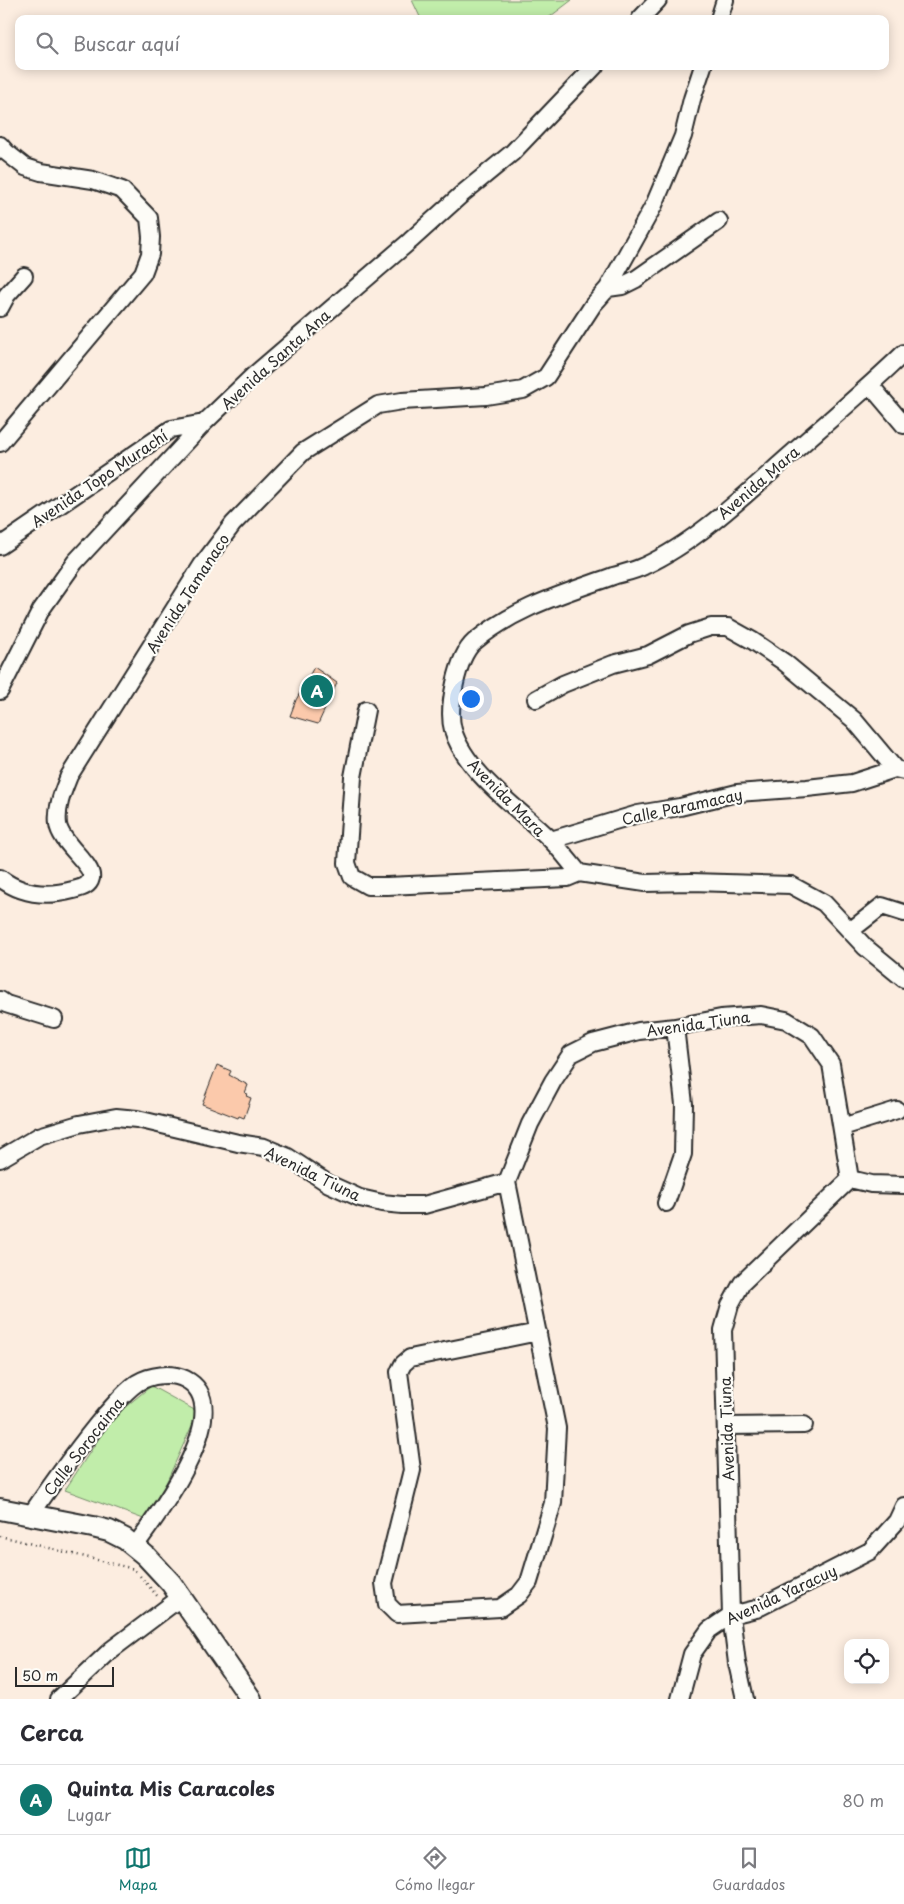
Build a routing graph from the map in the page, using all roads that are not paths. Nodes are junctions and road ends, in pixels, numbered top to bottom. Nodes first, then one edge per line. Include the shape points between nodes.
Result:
1 (658, 0) edge
2 (724, 0) edge
3 (644, 15) edge
4 (720, 15) edge
5 (591, 70) edge
6 (702, 70) edge
7 (0, 145) edge
8 (719, 221) dead end
9 (24, 276) dead end
10 (608, 288) junction
11 (0, 308) edge
12 (904, 353) edge
13 (871, 386) junction
14 (204, 423) junction
15 (904, 425) edge
16 (0, 443) edge
17 (0, 546) edge
18 (0, 691) edge
19 (536, 699) dead end
20 (366, 710) dead end
21 (900, 770) edge
22 (551, 840) junction
23 (579, 873) junction
24 (0, 878) edge
25 (904, 913) edge
26 (850, 931) junction
27 (904, 979) edge
28 (0, 1000) edge
29 (54, 1019) dead end
30 (675, 1027) junction
31 (897, 1110) dead end
32 (842, 1127) junction
33 (0, 1159) edge
34 (850, 1179) junction
35 (507, 1182) junction
36 (904, 1185) edge
37 (666, 1203) dead end
38 (538, 1332) junction
39 (804, 1425) dead end
40 (726, 1426) junction
41 (904, 1506) edge
42 (0, 1509) edge
43 (30, 1516) junction
44 (135, 1546) junction
45 (173, 1604) junction
46 (731, 1615) junction
47 (60, 1699) edge
48 (251, 1699) edge
49 (680, 1699) edge
50 (745, 1699) edge

1 - 3 street
2 - 4 street
5 - 14 street, Avenida Santa Ana via 512,153
6 - 10 street, Avenida Tamanaco via 683,136 654,205
7 - 16 street via 25,167 94,180 122,190 149,218 151,237 150,254 143,273
8 - 10 street via 636,279
9 - 11 street via 6,295
10 - 24 street, Avenida Tamanaco via 593,305 546,377 523,390 378,405 303,452 233,524 202,565 69,776 59,802 58,825 65,842 91,871 91,880 85,887 59,894 44,894 26,892
12 - 13 street, Avenida Mara
13 - 15 street
13 - 22 street, Avenida Mara via 683,544 644,566 543,600 472,644 460,666 454,687 451,708 453,730 472,765
14 - 17 street, Avenida Topo Murachí via 171,429
14 - 18 street, Avenida Santa Ana via 75,562 42,610
19 - 21 street via 613,664 648,655 689,634 711,627 728,627 784,662 854,720
20 - 23 street via 353,777 347,864 352,877 368,886 387,886 567,878
21 - 22 street, Calle Paramacay via 852,783 737,793 638,814
22 - 23 street, Avenida Mara
23 - 26 street via 645,883 791,886 824,903
25 - 26 street via 882,906
26 - 27 street
28 - 29 street
30 - 32 street, Avenida Tiuna via 721,1018 761,1015 786,1020 812,1036 831,1064
30 - 35 street, Avenida Tiuna via 592,1043 571,1054 530,1124
30 - 37 street via 684,1104 683,1154
31 - 32 street
32 - 34 street, Avenida Tiuna
33 - 35 street, Avenida Tiuna via 38,1136 116,1117 264,1147 288,1157 329,1184 360,1198 382,1203 424,1205
34 - 36 street via 871,1184
34 - 40 street, Avenida Tiuna via 742,1283 730,1305 723,1330
35 - 38 street
38 - 38 street via 557,1428 553,1503 529,1582 519,1596 500,1608 397,1614 388,1604 384,1583 412,1470 399,1372 410,1358
39 - 40 street
40 - 46 street, Avenida Tiuna
41 - 46 street, Avenida Yaracuy via 897,1521 870,1551 756,1608
42 - 43 street
43 - 44 street via 109,1531
43 - 44 street, Calle Sorocaima via 60,1471 121,1396 137,1383 174,1375 187,1380 201,1393 204,1412 201,1431 188,1464
44 - 45 street via 161,1570
45 - 47 street via 111,1650
45 - 48 street
46 - 49 street, Avenida Yaracuy via 709,1630 692,1654
46 - 50 street, Avenida Tiuna

